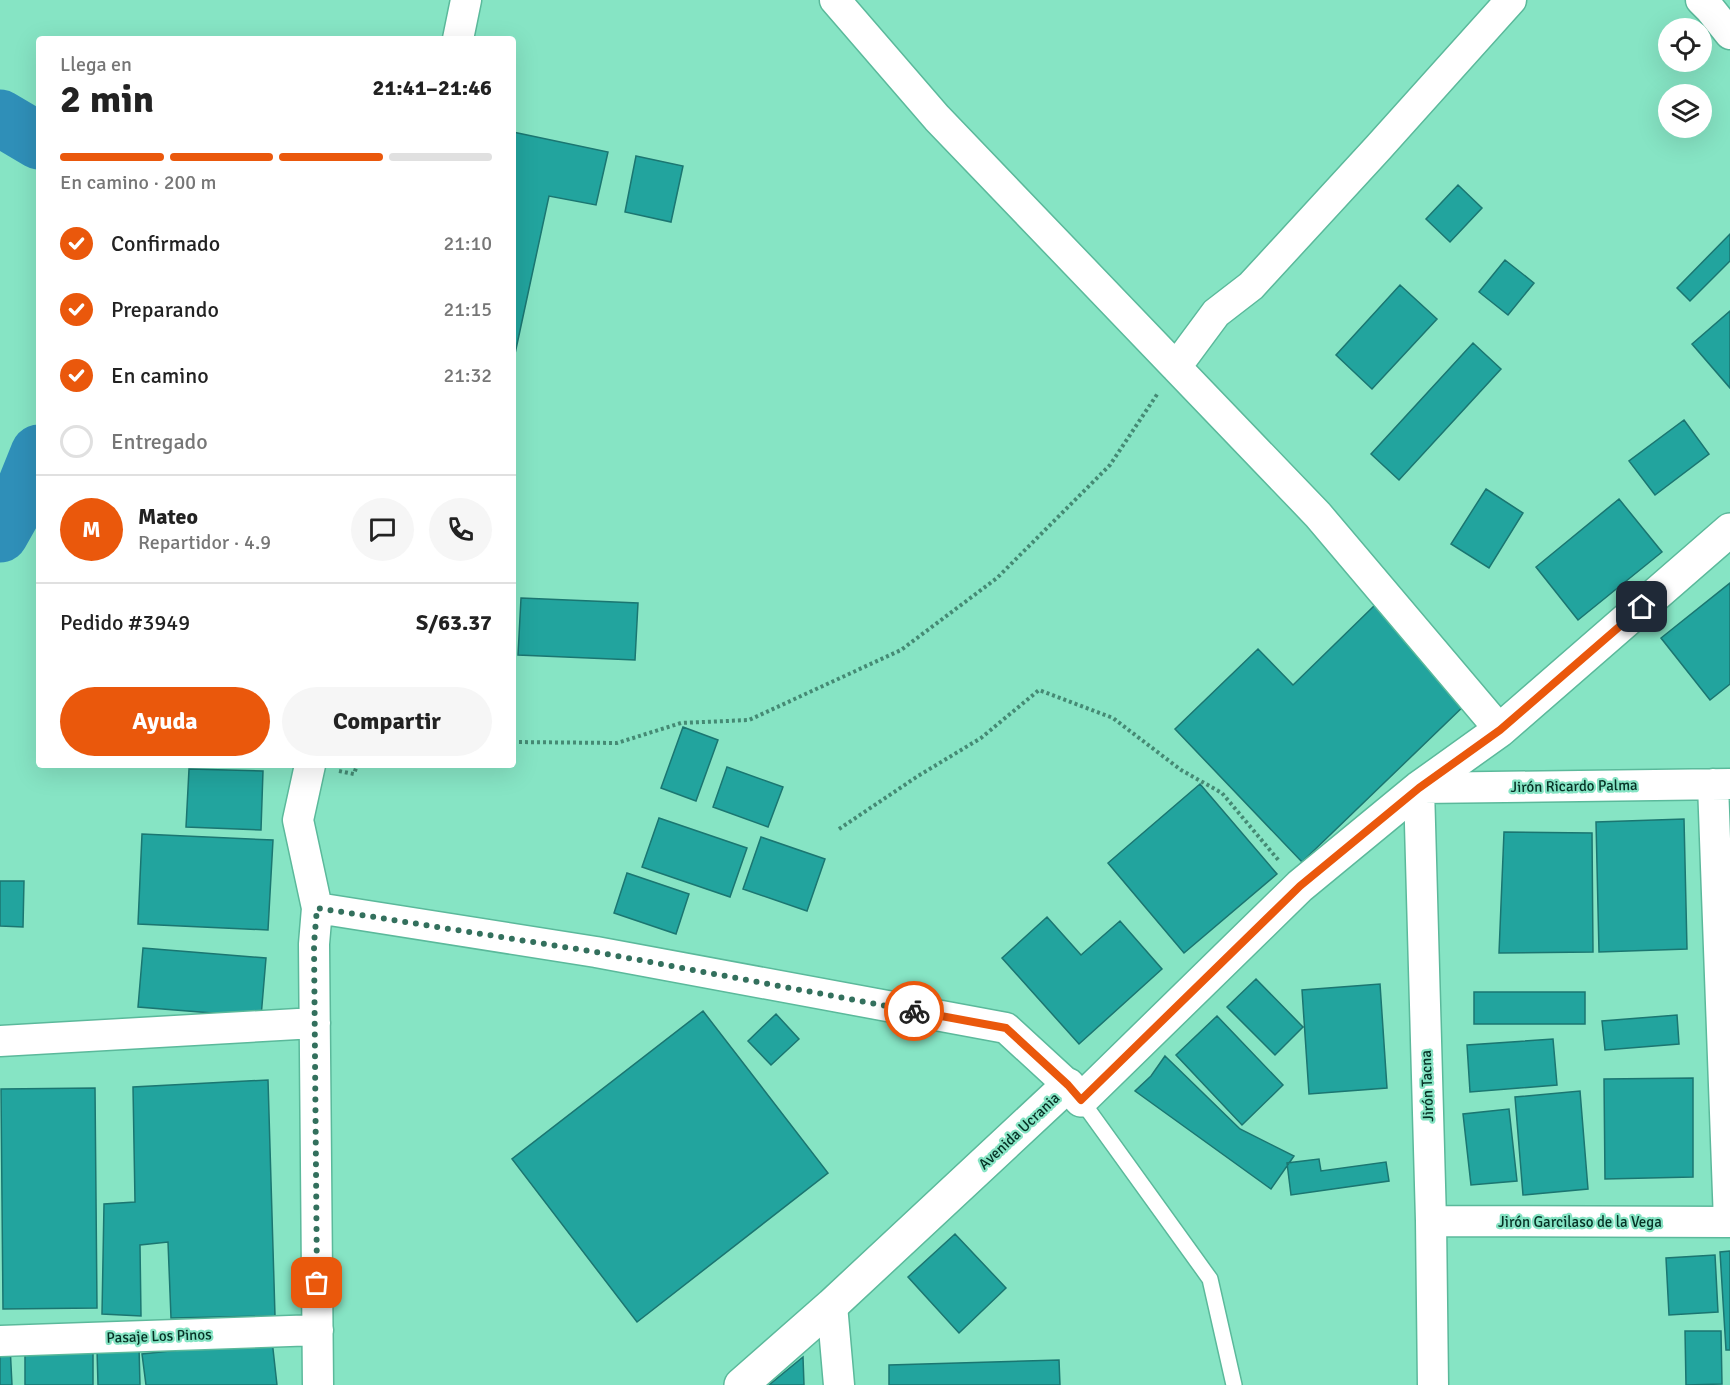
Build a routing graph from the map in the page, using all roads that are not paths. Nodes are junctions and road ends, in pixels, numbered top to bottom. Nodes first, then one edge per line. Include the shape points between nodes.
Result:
1 (466, 0) edge
2 (835, 0) edge
3 (1510, 0) edge
4 (1701, 0) edge
5 (1730, 34) edge
6 (459, 36) edge
7 (1176, 367) junction
8 (1730, 530) edge
9 (1500, 730) junction
10 (309, 768) edge
11 (1721, 784) edge
12 (1419, 788) junction
13 (317, 908) junction
14 (315, 1023) junction
15 (0, 1041) edge
16 (1075, 1093) junction
17 (1431, 1221) junction
18 (1729, 1222) edge
19 (832, 1305) junction
20 (318, 1330) junction
21 (0, 1341) edge
22 (318, 1385) edge
23 (741, 1385) edge
24 (839, 1385) edge
25 (1234, 1385) edge
26 (1432, 1385) edge

1 - 6 street
2 - 7 street via 937,118
3 - 7 street via 1251,286 1216,313
4 - 5 street
7 - 9 street via 1318,515
8 - 9 main road, Avenida Ucrania
9 - 12 main road, Avenida Ucrania
10 - 13 street via 298,820
11 - 12 street, Jirón Ricardo Palma
11 - 18 street
12 - 16 main road, Avenida Ucrania via 1300,886
12 - 17 street, Jirón Tacna
13 - 14 street
13 - 16 street via 596,952 1006,1028
14 - 15 street
14 - 20 street
16 - 19 main road, Avenida Ucrania
16 - 25 lane via 1210,1279
17 - 18 street, Jirón Garcilaso de la Vega
17 - 26 street, Jirón Tacna
19 - 23 main road, Avenida Ucrania
19 - 24 street
20 - 21 street, Pasaje Los Pinos
20 - 22 street

